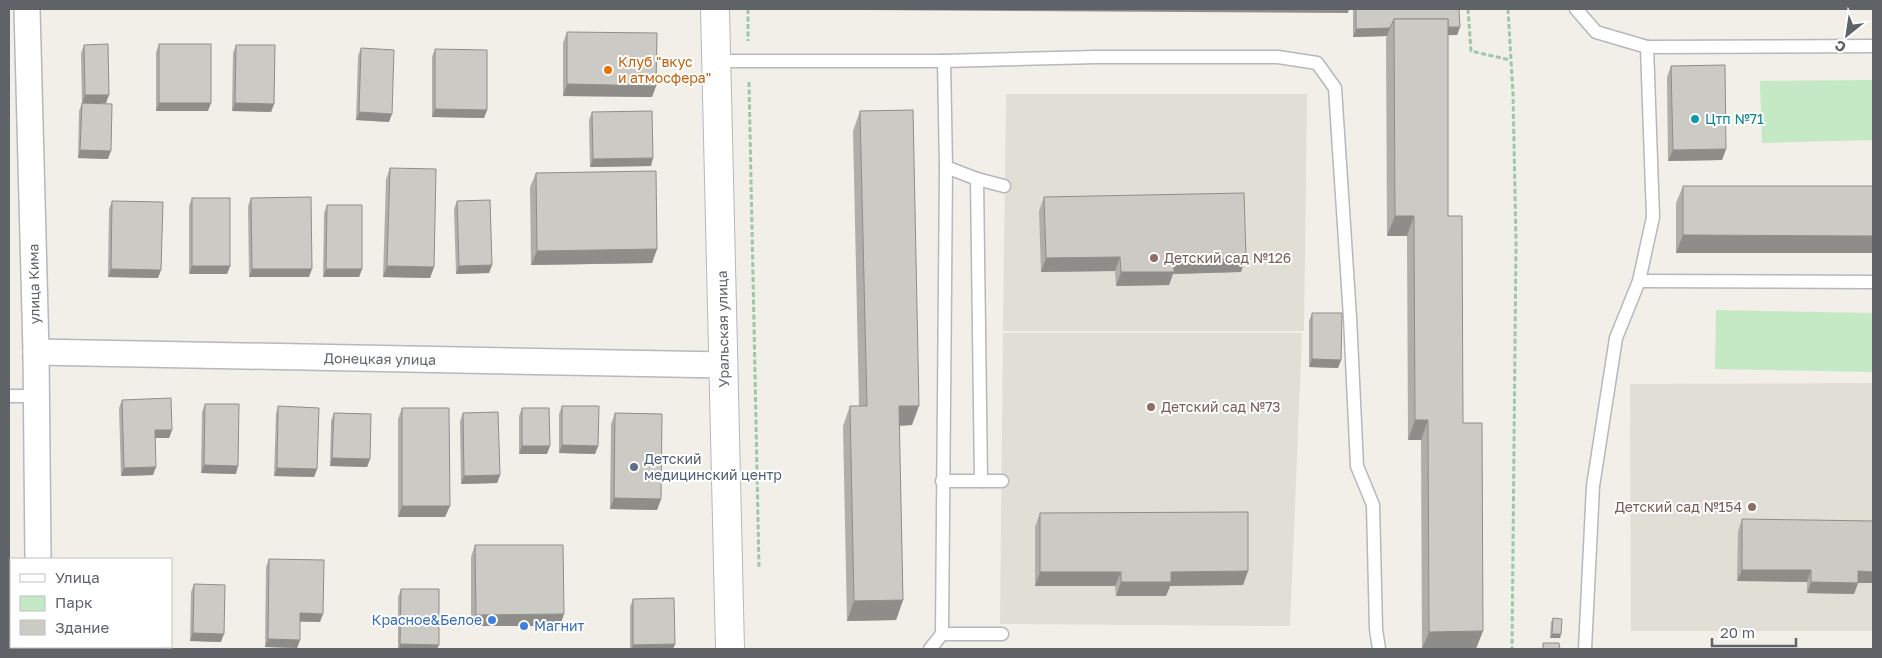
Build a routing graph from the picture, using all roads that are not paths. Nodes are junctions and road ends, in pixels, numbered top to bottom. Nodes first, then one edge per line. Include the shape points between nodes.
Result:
1 (27, 9) edge
2 (715, 9) edge
3 (1576, 9) edge
4 (1647, 46) junction
5 (1873, 46) edge
6 (716, 61) junction
7 (944, 61) junction
8 (946, 167) junction
9 (977, 179) junction
10 (1004, 186) dead end
11 (1639, 281) junction
12 (1873, 282) edge
13 (36, 352) junction
14 (724, 365) junction
15 (9, 396) edge
16 (36, 396) junction
17 (942, 481) junction
18 (981, 481) junction
19 (1002, 481) dead end
20 (38, 558) edge
21 (942, 634) junction
22 (1002, 634) dead end
23 (730, 649) edge
24 (930, 649) edge
25 (1379, 649) edge
26 (1585, 649) edge

1 - 13 street, улица Кима
2 - 6 street, Уральская улица
3 - 4 lane via 1596,32
4 - 5 lane
4 - 11 lane via 1653,217
6 - 7 lane
6 - 14 street, Уральская улица
7 - 8 lane
7 - 25 lane via 1278,57 1317,63 1335,88 1357,466 1373,505
8 - 9 lane
8 - 17 lane
9 - 10 lane
9 - 18 lane
11 - 12 lane
11 - 26 lane via 1616,338 1594,477
13 - 14 street, Донецкая улица
13 - 16 street, улица Кима
14 - 23 street, Уральская улица
15 - 16 lane
16 - 20 street, улица Кима
17 - 18 lane
17 - 21 lane
18 - 19 lane
21 - 22 lane
21 - 24 lane

